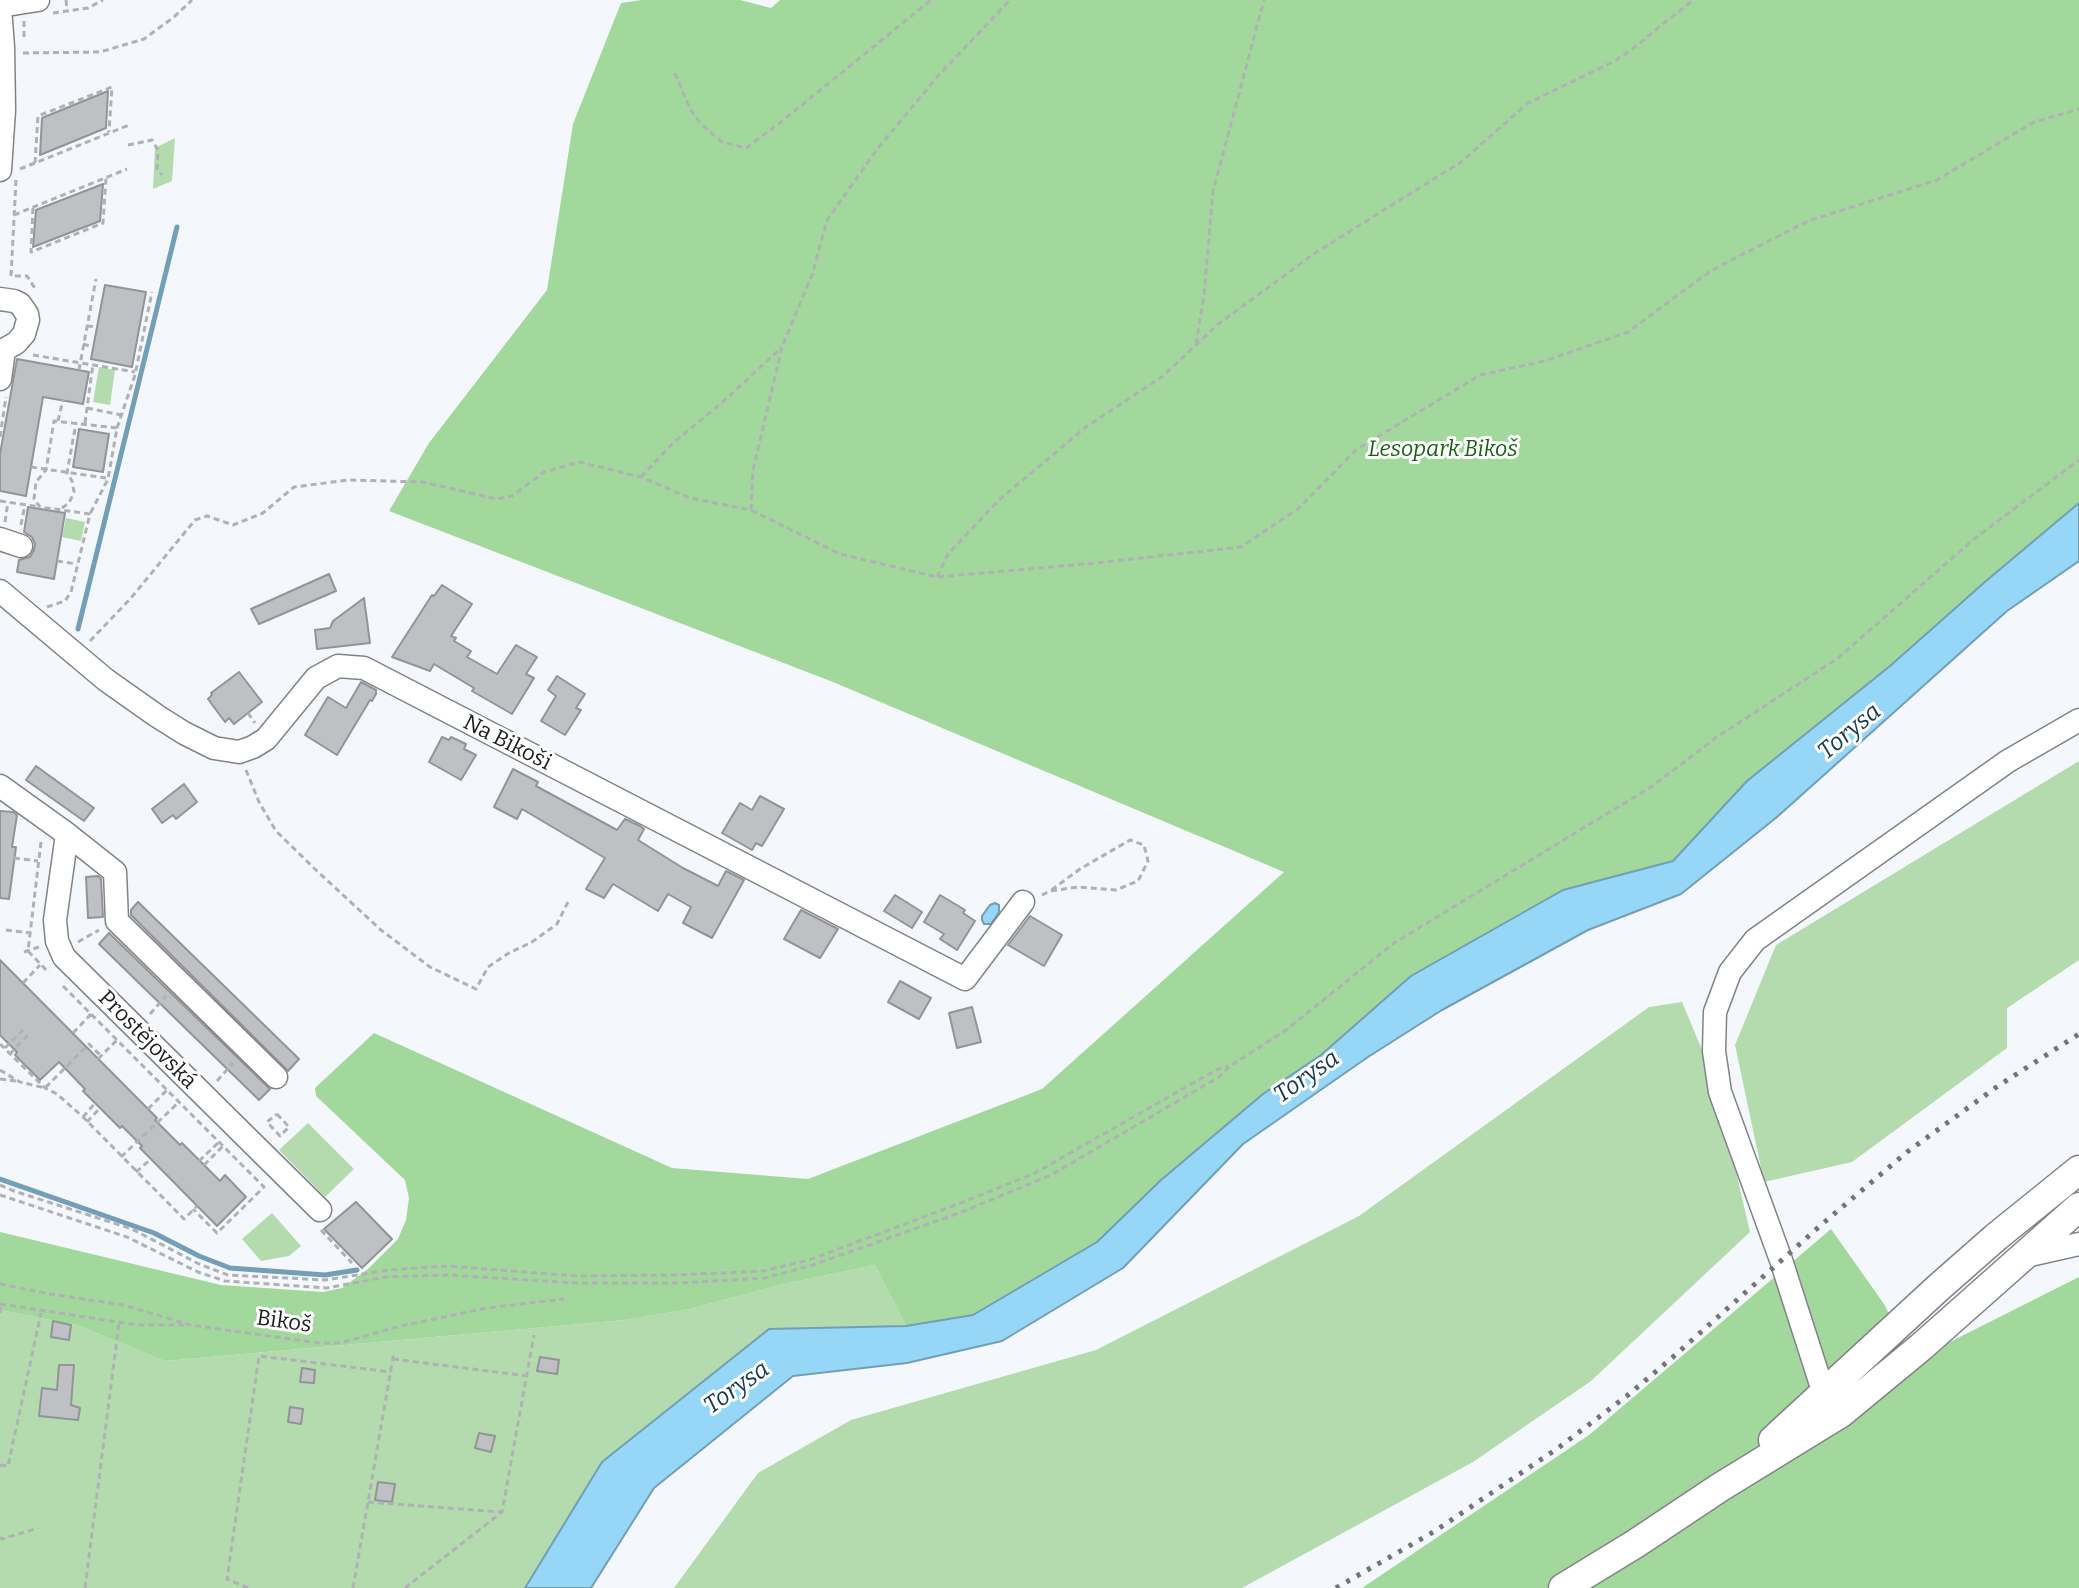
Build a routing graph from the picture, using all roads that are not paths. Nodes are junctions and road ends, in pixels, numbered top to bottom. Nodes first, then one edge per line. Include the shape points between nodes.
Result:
1 (38, 0) edge
2 (0, 7) edge
3 (4, 164) edge
4 (7, 300) edge
5 (0, 379) edge
6 (0, 591) edge
7 (2079, 720) edge
8 (0, 786) edge
9 (67, 834) junction
10 (1023, 902) road end
11 (276, 1077) dead end
12 (2079, 1170) edge
13 (2047, 1195) junction
14 (316, 1206) road end
15 (2076, 1213) edge
16 (2079, 1244) edge
17 (2020, 1257) junction
18 (1824, 1394) junction
19 (1719, 1488) junction
20 (1563, 1588) edge

1 - 2 street
2 - 3 street
4 - 5 street via 20,304 28,326 4,350
6 - 10 street, Na Bikoši via 106,680 214,748 239,752 253,747 266,739 316,678 338,666 364,668 965,979
7 - 18 street via 2008,761 1755,940 1730,972 1715,1012 1720,1092
8 - 9 street
9 - 11 street via 115,872 117,921
9 - 14 street, Prostějovská via 55,920 64,957
12 - 13 main road
13 - 15 street
13 - 18 main road
15 - 17 main road
16 - 17 street
17 - 19 main road via 1841,1413
18 - 19 main road
19 - 20 main road

